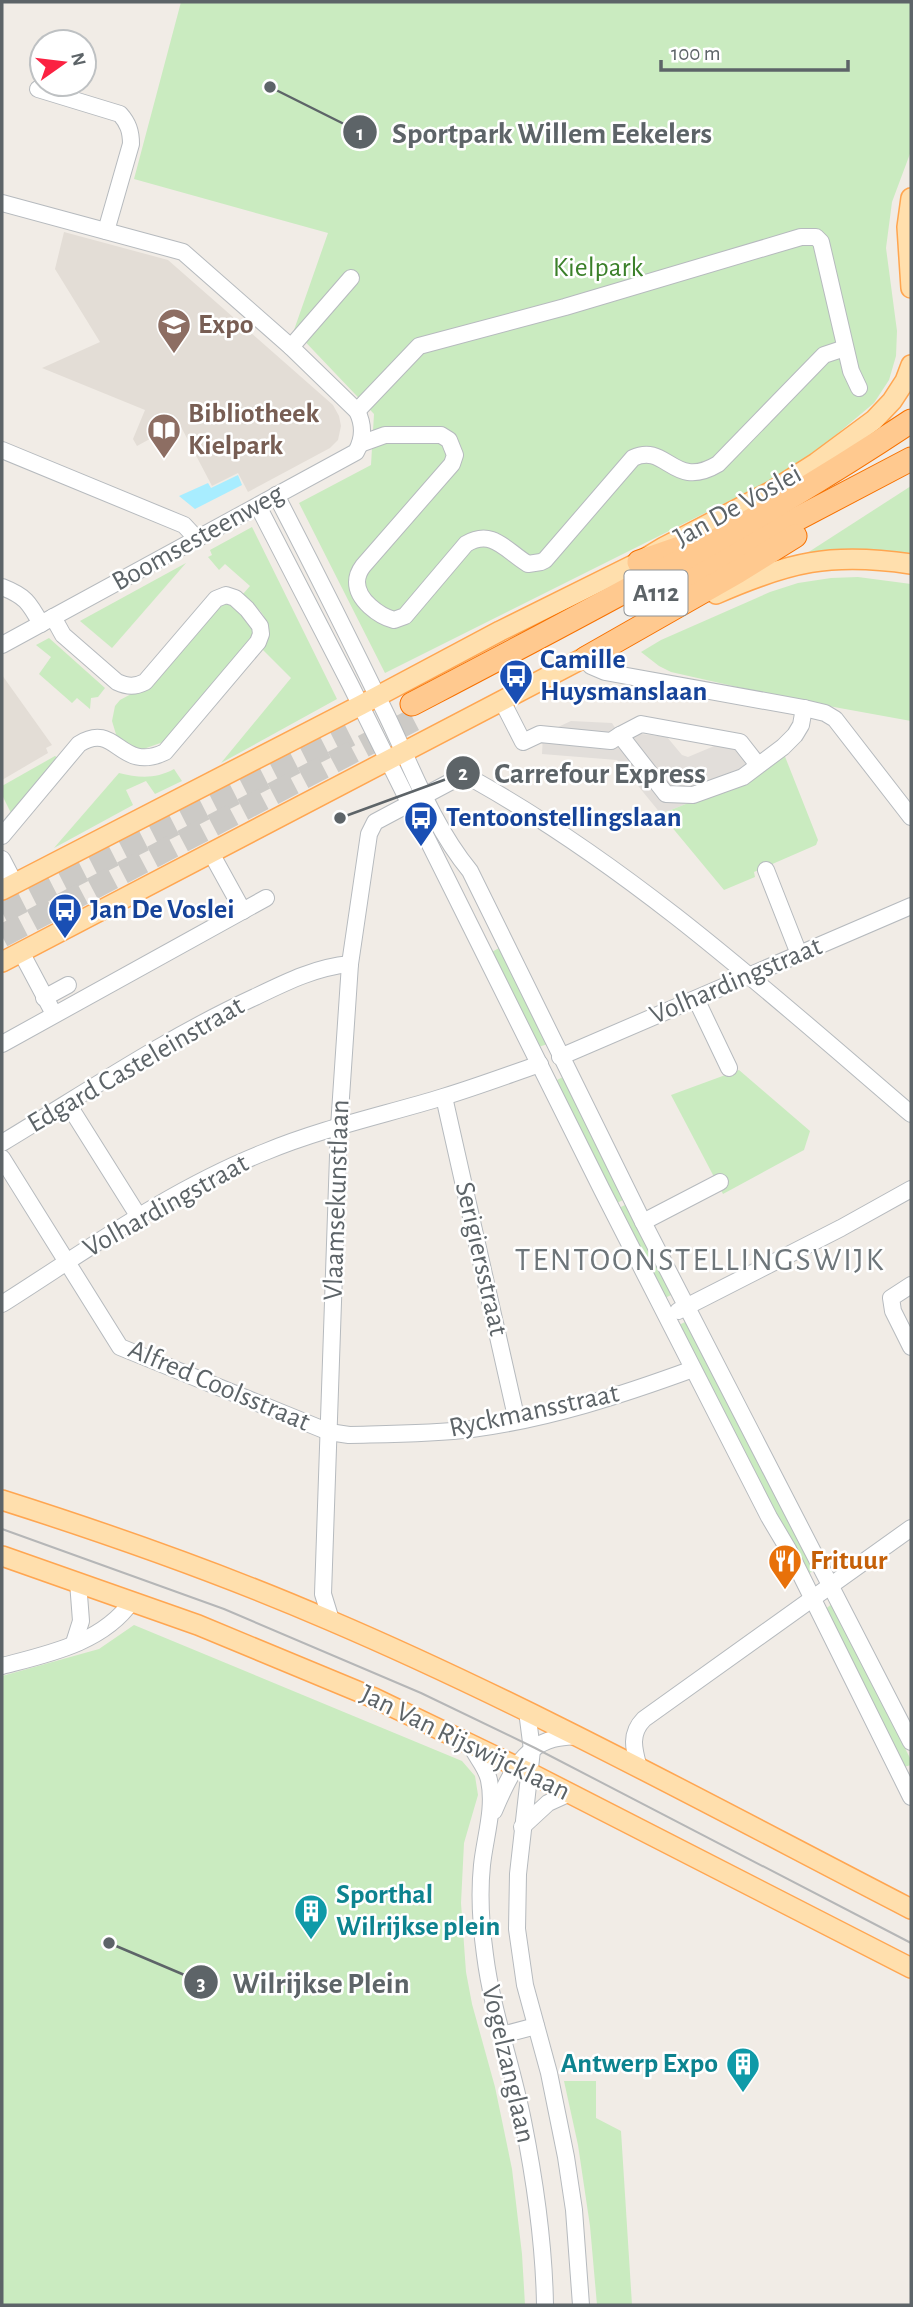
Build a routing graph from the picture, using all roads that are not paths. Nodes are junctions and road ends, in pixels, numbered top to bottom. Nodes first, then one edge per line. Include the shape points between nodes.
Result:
1 (68, 98) edge
2 (911, 198) edge
3 (2, 203) edge
4 (106, 231) junction
5 (351, 278) dead end
6 (911, 288) edge
7 (291, 347) junction
8 (845, 348) junction
9 (911, 365) edge
10 (859, 388) dead end
11 (358, 411) junction
12 (911, 421) edge
13 (360, 444) junction
14 (2, 450) edge
15 (902, 465) edge
16 (276, 495) junction
17 (258, 506) junction
18 (775, 508) junction
19 (197, 539) junction
20 (639, 562) junction
21 (911, 564) edge
22 (2, 587) edge
23 (47, 621) junction
24 (2, 645) edge
25 (586, 658) junction
26 (369, 701) junction
27 (502, 701) junction
28 (804, 708) junction
29 (620, 736) junction
30 (396, 756) junction
31 (758, 765) junction
32 (417, 799) junction
33 (911, 817) edge
34 (2, 836) edge
35 (211, 853) junction
36 (2, 859) edge
37 (766, 870) dead end
38 (8, 887) edge
39 (266, 898) dead end
40 (911, 906) edge
41 (243, 911) junction
42 (21, 952) junction
43 (799, 954) junction
44 (2, 962) edge
45 (350, 964) junction
46 (749, 975) junction
47 (68, 985) dead end
48 (44, 998) junction
49 (696, 999) junction
50 (54, 1014) junction
51 (2, 1044) edge
52 (560, 1057) junction
53 (540, 1064) junction
54 (729, 1068) dead end
55 (444, 1097) junction
56 (68, 1104) junction
57 (911, 1114) edge
58 (339, 1127) junction
59 (2, 1143) edge
60 (2, 1158) edge
61 (720, 1182) dead end
62 (911, 1189) edge
63 (139, 1217) junction
64 (643, 1222) junction
65 (68, 1262) junction
66 (911, 1285) edge
67 (2, 1304) edge
68 (686, 1307) junction
69 (667, 1316) junction
70 (911, 1347) edge
71 (693, 1368) junction
72 (517, 1421) junction
73 (329, 1432) junction
74 (2, 1500) edge
75 (911, 1528) edge
76 (2, 1556) edge
77 (78, 1582) junction
78 (831, 1586) junction
79 (813, 1598) junction
80 (132, 1601) junction
81 (331, 1620) junction
82 (74, 1643) junction
83 (2, 1666) edge
84 (527, 1711) junction
85 (575, 1736) junction
86 (911, 1742) edge
87 (470, 1743) junction
88 (532, 1750) junction
89 (639, 1768) junction
90 (523, 1770) junction
91 (909, 1786) edge
92 (570, 1793) junction
93 (489, 1823) junction
94 (522, 1828) junction
95 (908, 1903) edge
96 (911, 1968) edge
97 (536, 2026) junction
98 (502, 2035) junction
99 (545, 2305) edge
100 (581, 2305) edge

1 - 4 street via 120,114 131,132
2 - 6 main road via 906,227
3 - 4 street
4 - 7 street via 183,252
5 - 7 street
7 - 11 street
8 - 10 street
8 - 11 street via 821,242 816,237 801,237 419,346
8 - 13 street via 824,355 707,471 673,468 652,454 641,454 545,560 528,564 492,539 476,538 405,616 394,621 363,598 359,573 455,455 449,440 441,435 385,435
9 - 20 main road, Jan De Voslei via 905,382 874,420 816,463
11 - 13 street
12 - 18 highway, A112
13 - 16 street, Boomsesteenweg via 356,452
14 - 19 street via 184,526
15 - 18 highway, A112 via 416,710
15 - 25 highway via 737,572
16 - 17 street, Boomsesteenweg
16 - 26 street
17 - 19 street, Boomsesteenweg
17 - 26 street
18 - 20 highway
19 - 23 street, Boomsesteenweg
20 - 26 main road, Jan De Voslei
21 - 25 main road via 831,558 787,566 660,618
22 - 23 street via 22,595
23 - 24 street, Boomsesteenweg
23 - 34 street via 127,686 145,682 216,599 226,595 235,597 256,619 261,634 165,751 137,758 108,739 88,739
25 - 27 main road
25 - 28 street via 605,672
26 - 30 street
26 - 38 main road, Jan De Voslei
27 - 29 street via 523,742 540,734 611,741
27 - 30 main road
28 - 31 street via 795,735
28 - 33 street via 835,719
29 - 31 street via 641,724 740,742
29 - 31 street via 666,794 693,795 743,777
30 - 32 street
30 - 35 main road
32 - 45 street, Vlaamsekunstlaan via 381,817 371,828
32 - 46 street via 452,781 476,781 625,878
32 - 52 street via 470,871
32 - 53 street
35 - 41 street
35 - 42 main road
36 - 38 street, Jan De Voslei
37 - 43 street
39 - 41 street
40 - 43 street, Volhardingstraat
41 - 50 street
42 - 44 main road
42 - 48 street
43 - 46 street, Volhardingstraat
45 - 56 street, Edgard Casteleinstraat via 326,967 215,1015
45 - 58 street, Vlaamsekunstlaan
46 - 49 street, Volhardingstraat
46 - 57 street
47 - 48 street
48 - 50 street
49 - 52 street, Volhardingstraat
49 - 54 street
50 - 51 street
52 - 64 street
53 - 55 street, Volhardingstraat
53 - 69 street
55 - 58 street, Volhardingstraat
55 - 72 street, Serigiersstraat
56 - 59 street, Edgard Casteleinstraat
56 - 63 street
58 - 63 street, Volhardingstraat via 239,1163
58 - 73 street, Vlaamsekunstlaan
60 - 65 street, Alfred Coolsstraat
61 - 64 street
62 - 68 street
63 - 65 street, Volhardingstraat
64 - 68 street
65 - 67 street, Volhardingstraat
65 - 73 street, Alfred Coolsstraat via 120,1348
66 - 70 street via 891,1298
68 - 69 street
68 - 78 street
69 - 71 street
71 - 72 street, Ryckmansstraat via 605,1400
71 - 79 street
72 - 73 street, Ryckmansstraat via 429,1432
73 - 81 street, Vlaamsekunstlaan via 323,1594
74 - 81 main road, Jan Van Rijswijcklaan via 131,1543
75 - 78 street
76 - 77 main road, Jan Van Rijswijcklaan
77 - 80 main road, Jan Van Rijswijcklaan
77 - 82 street via 81,1621
78 - 79 street
78 - 86 street
79 - 89 street via 644,1719 633,1744
79 - 91 street
80 - 82 street via 90,1638
80 - 87 main road, Jan Van Rijswijcklaan via 322,1675
81 - 84 main road, Jan Van Rijswijcklaan
82 - 83 street via 55,1653
84 - 85 main road, Jan Van Rijswijcklaan
84 - 88 street, Vogelzanglaan
85 - 88 street via 553,1739
85 - 89 main road, Jan Van Rijswijcklaan
87 - 90 main road, Jan Van Rijswijcklaan
87 - 93 street, Vogelzanglaan via 489,1781
88 - 90 street, Vogelzanglaan
89 - 95 main road, Jan Van Rijswijcklaan
90 - 92 main road, Jan Van Rijswijcklaan
90 - 93 street, Vogelzanglaan via 508,1780
90 - 94 street, Vogelzanglaan
92 - 94 street via 548,1803
92 - 96 main road, Jan Van Rijswijcklaan
93 - 98 street, Vogelzanglaan via 481,1906 484,1954
94 - 97 street, Vogelzanglaan via 517,1929
97 - 98 street
97 - 100 street, Vogelzanglaan via 566,2157
98 - 99 street, Vogelzanglaan via 536,2198

